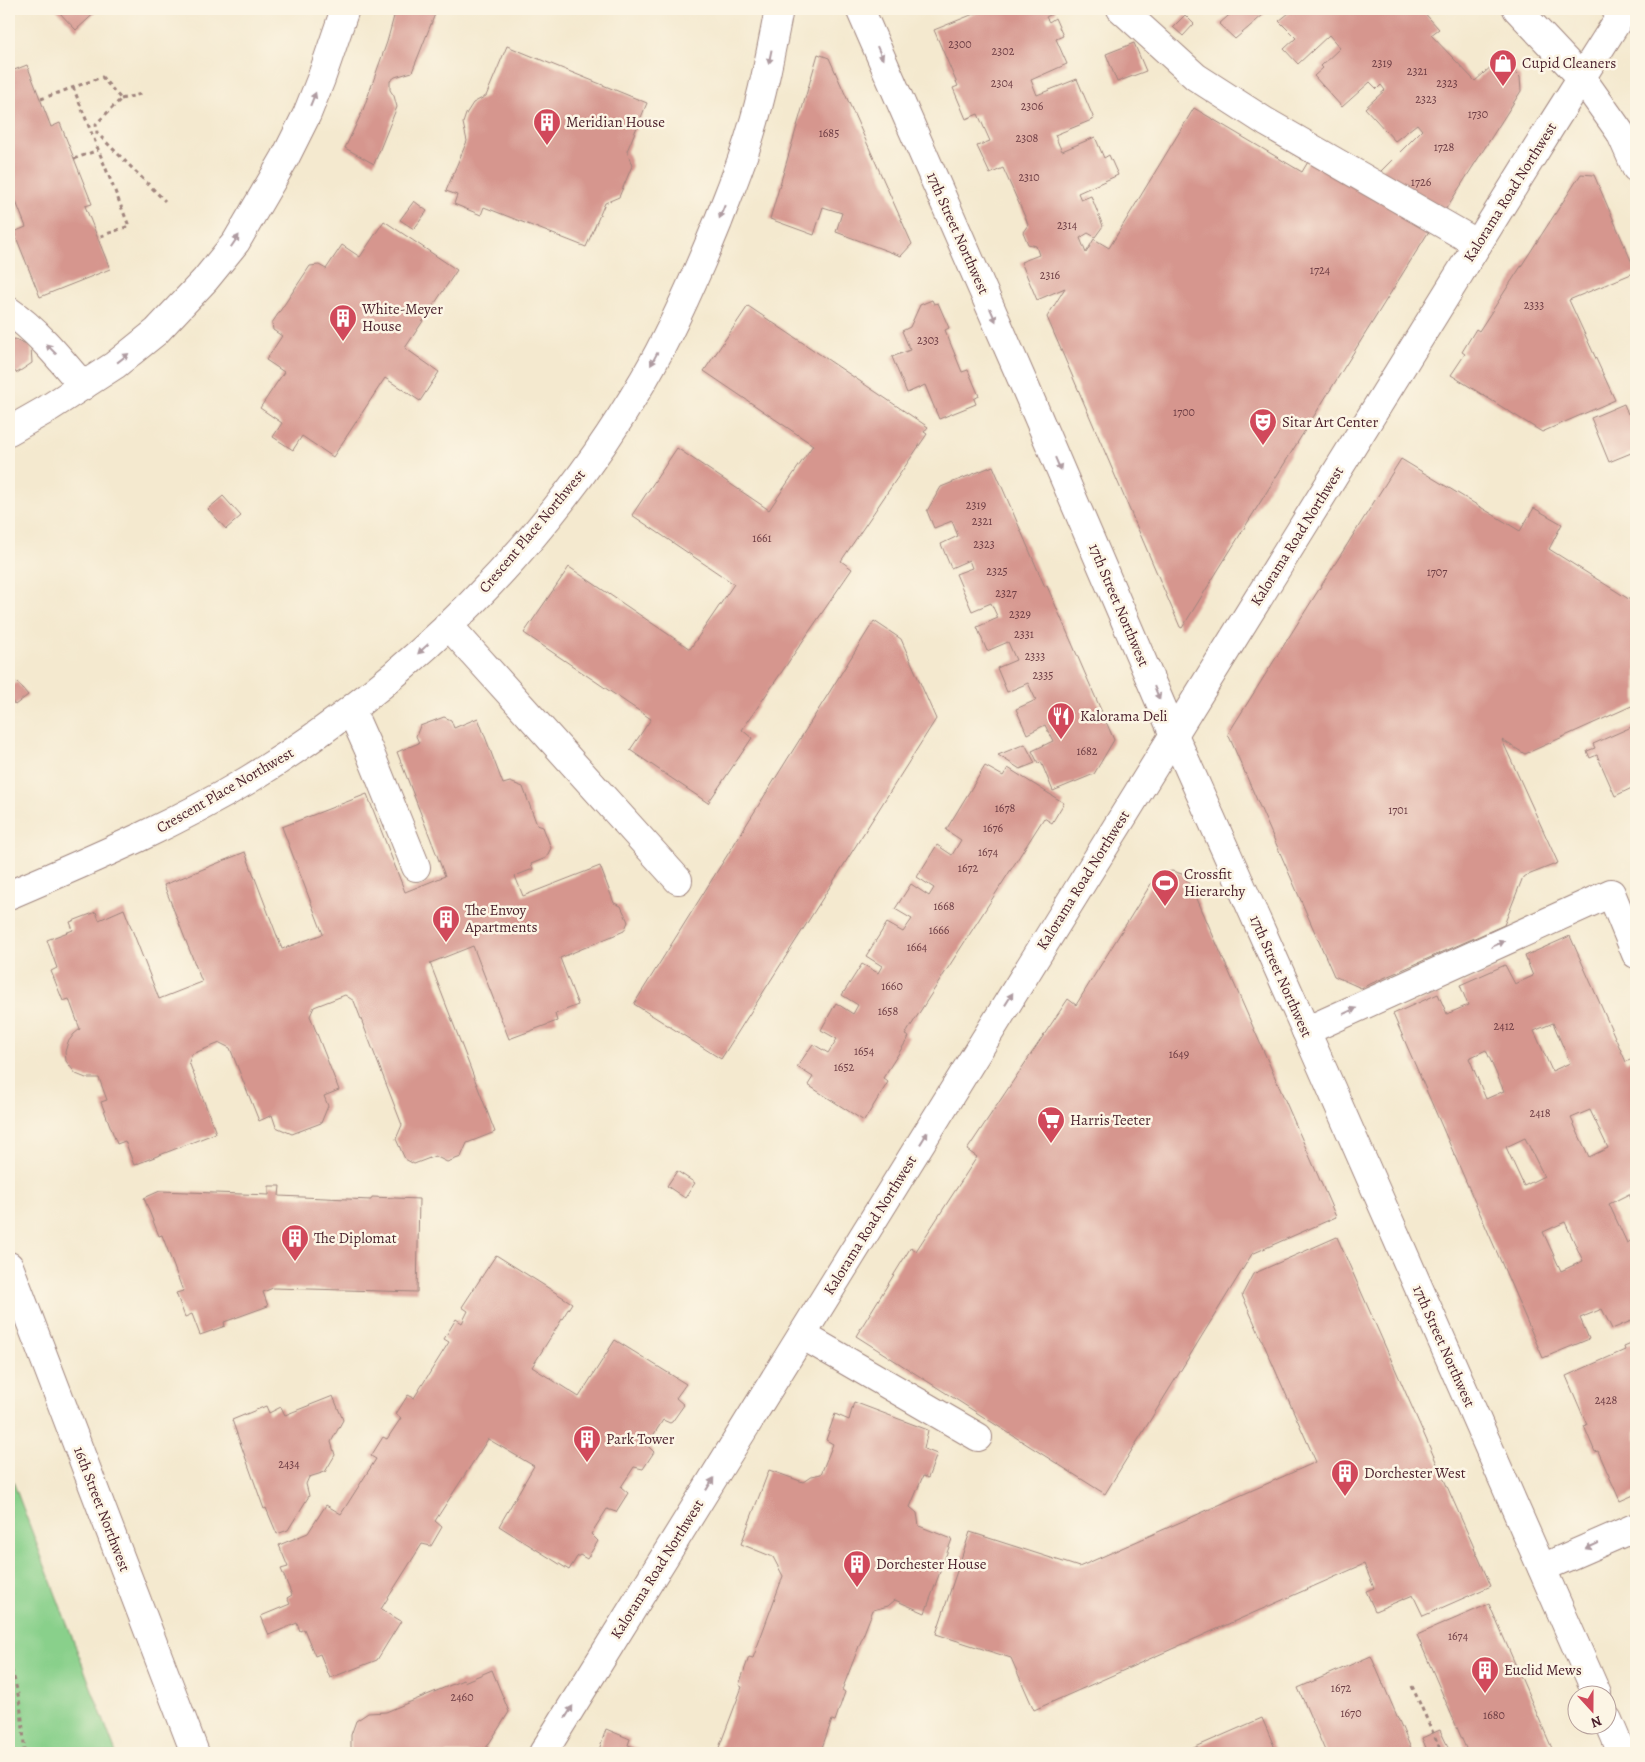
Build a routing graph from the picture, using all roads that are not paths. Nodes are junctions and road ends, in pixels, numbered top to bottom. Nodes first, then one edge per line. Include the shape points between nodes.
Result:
1 (345, 9) edge
2 (779, 9) edge
3 (860, 9) edge
4 (1121, 9) edge
5 (1517, 9) edge
6 (1625, 9) edge
7 (1581, 76) junction
8 (1636, 168) edge
9 (1478, 244) junction
10 (9, 311) edge
11 (83, 386) junction
12 (9, 431) edge
13 (448, 625) junction
14 (351, 710) junction
15 (1174, 735) junction
16 (416, 867) dead end
17 (678, 880) dead end
18 (9, 895) edge
19 (1634, 943) edge
20 (1306, 1031) junction
21 (9, 1266) edge
22 (802, 1335) junction
23 (978, 1437) dead end
24 (1636, 1527) edge
25 (1542, 1568) junction
26 (1593, 1684) edge
27 (1614, 1734) edge
28 (195, 1753) edge
29 (544, 1753) edge
30 (1622, 1753) edge

11 -> 1 street via 156,332 236,242 307,114
2 -> 13 street, Crescent Place Northwest via 751,134 709,244 663,343 619,420 562,499 498,575
3 -> 15 street, 17th Street Northwest
4 - 9 street via 1196,77 1266,122
5 - 7 street
6 - 7 street, Kalorama Road Northwest
7 - 8 street via 1620,132
7 - 9 street, Kalorama Road Northwest
9 - 15 street, Kalorama Road Northwest
11 -> 10 street via 55,353
11 - 12 street
13 -> 14 street, Crescent Place Northwest via 395,675
13 - 17 street
14 - 16 street
14 - 18 street, Crescent Place Northwest via 257,774 196,809 134,841
15 - 20 street, 17th Street Northwest
22 -> 15 street, Kalorama Road Northwest
20 -> 19 street via 1611,893
20 - 25 street, 17th Street Northwest
21 - 28 street, 16th Street Northwest
22 - 23 street
29 -> 22 street, Kalorama Road Northwest
24 -> 25 street
25 - 26 street, 17th Street Northwest
27 - 30 street

